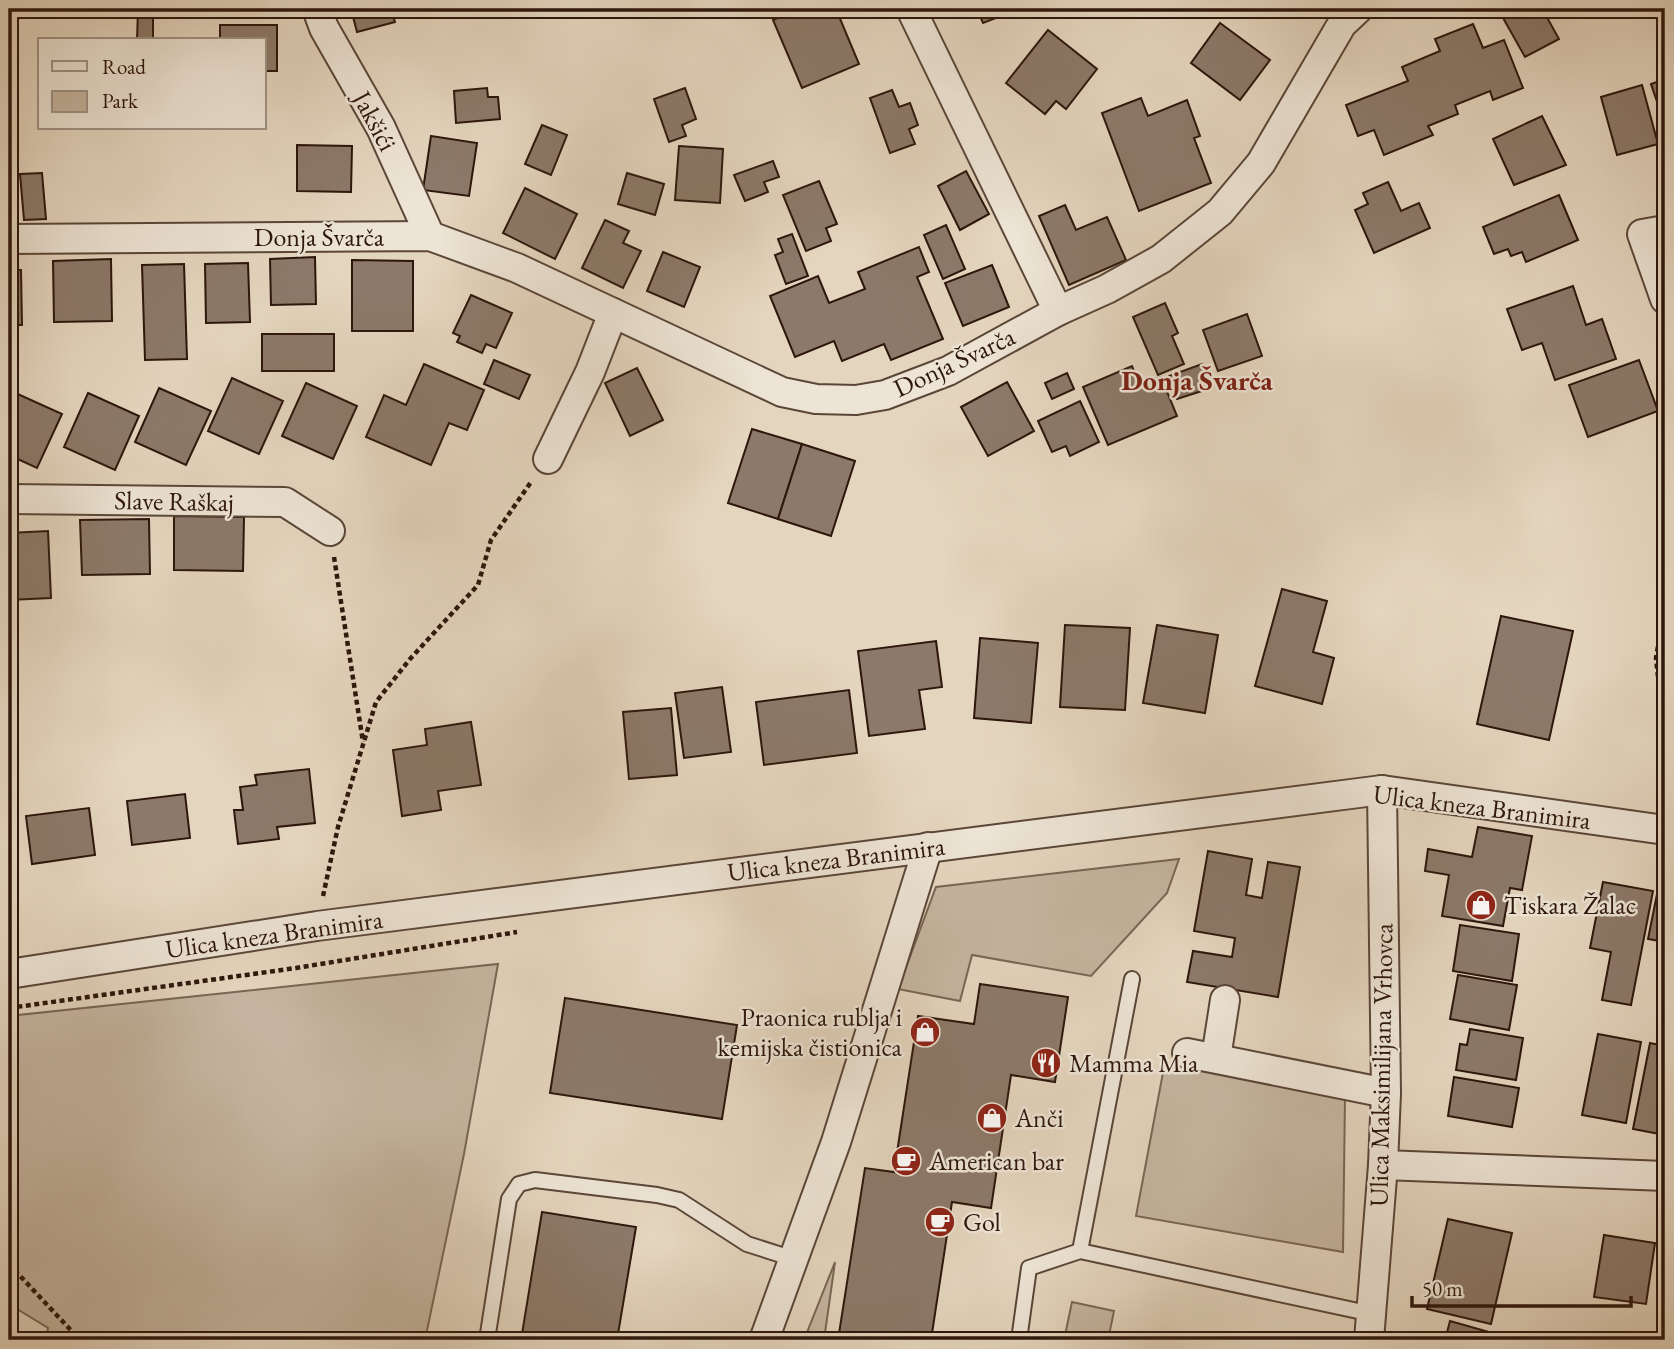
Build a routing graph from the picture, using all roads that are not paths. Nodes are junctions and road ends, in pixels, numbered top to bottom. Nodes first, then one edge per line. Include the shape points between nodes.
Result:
1 (317, 9) edge
2 (911, 9) edge
3 (1358, 9) edge
4 (1665, 230) edge
5 (430, 236) junction
6 (9, 239) edge
7 (1665, 299) edge
8 (1058, 311) junction
9 (613, 313) junction
10 (548, 459) road end
11 (9, 499) edge
12 (330, 531) road end
13 (1382, 790) junction
14 (1664, 829) edge
15 (928, 846) junction
16 (9, 974) edge
17 (1132, 979) dead end
18 (1225, 1000) dead end
19 (1187, 1053) dead end
20 (1216, 1058) junction
21 (1386, 1093) junction
22 (1383, 1165) junction
23 (1665, 1176) edge
24 (1080, 1251) junction
25 (794, 1259) junction
26 (1370, 1327) edge
27 (487, 1340) edge
28 (764, 1340) edge
29 (1018, 1340) edge

1 - 5 street, Jakšići via 381,128
2 - 8 street
3 - 8 street, Donja Švarča via 1342,24 1261,163 1220,212 1161,259
4 - 7 street via 1642,234
5 - 6 street, Donja Švarča
5 - 9 street, Donja Švarča via 517,268
8 - 9 street, Donja Švarča via 948,371 885,395 856,400 782,392
9 - 10 street
11 - 12 street, Slave Raškaj via 285,502
13 - 14 street, Ulica kneza Branimira
13 - 15 street, Ulica kneza Branimira
13 - 21 street, Ulica Maksimilijana Vrhovca
15 - 16 street, Ulica kneza Branimira via 317,926
15 - 25 street via 836,1142
17 - 24 lane
18 - 20 street
19 - 20 street
20 - 21 street
21 - 22 street, Ulica Maksimilijana Vrhovca
22 - 23 street
22 - 26 street, Ulica Maksimilijana Vrhovca
24 - 26 lane
24 - 29 lane via 1029,1268
25 - 27 lane via 747,1244 679,1200 535,1180 519,1184 509,1199
25 - 28 street

